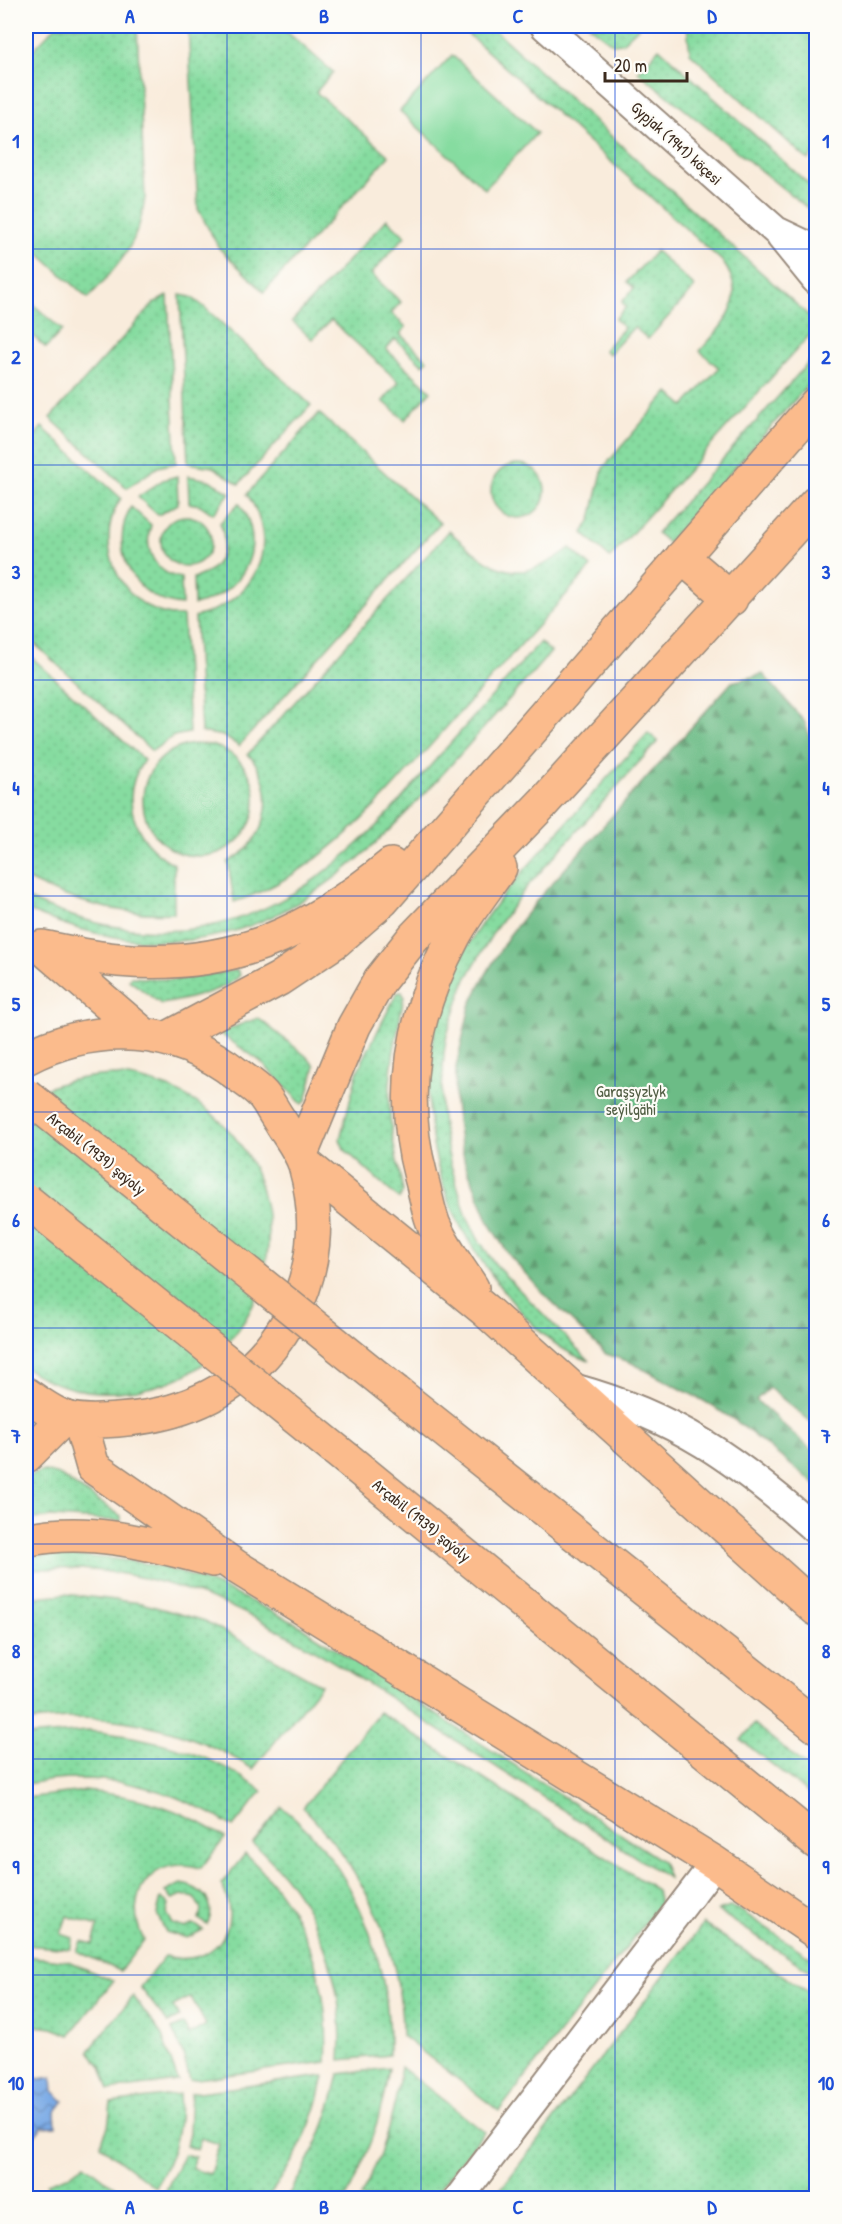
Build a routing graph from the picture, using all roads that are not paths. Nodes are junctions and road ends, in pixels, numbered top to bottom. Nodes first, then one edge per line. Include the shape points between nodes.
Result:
1 (545, 26) edge
2 (776, 231) junction
3 (816, 250) edge
4 (816, 280) edge
5 (816, 404) edge
6 (816, 503) edge
7 (682, 557) junction
8 (731, 599) junction
9 (543, 803) junction
10 (464, 805) junction
11 (34, 942) edge
12 (155, 1036) junction
13 (26, 1058) edge
14 (26, 1095) edge
15 (303, 1159) junction
16 (26, 1200) edge
17 (485, 1310) junction
18 (573, 1388) junction
19 (26, 1394) edge
20 (72, 1419) junction
21 (26, 1456) edge
22 (816, 1530) edge
23 (26, 1540) edge
24 (235, 1566) junction
25 (816, 1609) edge
26 (816, 1726) edge
27 (816, 1842) edge
28 (715, 1863) junction
29 (816, 1932) edge
30 (459, 2199) edge

1 - 2 street, Gypjak (1941) köçesi
2 - 3 street, Gypjak (1941) köçesi
2 - 4 street
5 - 7 main road
6 - 8 main road
7 - 8 main road
7 - 10 main road
8 - 9 main road
9 - 15 main road via 441,906 380,980 354,1026
9 - 17 main road via 455,934 420,1014 414,1050 411,1120 432,1219
10 - 11 main road via 358,892 288,935 220,956 180,962 118,960
10 - 12 main road via 383,900 336,941 279,980
11 - 12 main road
12 - 13 main road via 96,1034 51,1045
12 - 15 main road via 219,1059 262,1094
14 - 26 main road, Arçabil (1939) şaýoly, bridge
15 - 17 main road
15 - 20 main road via 314,1211 312,1259 298,1305 273,1346 239,1379 198,1404 152,1417
16 - 27 main road, Arçabil (1939) şaýoly, bridge
17 - 18 main road
18 - 22 street via 616,1399 671,1422 753,1476
18 - 25 main road
19 - 20 main road
20 - 21 main road
20 - 24 main road via 93,1467
23 - 24 main road via 87,1535 143,1542
24 - 28 main road
28 - 29 main road
28 - 30 street

